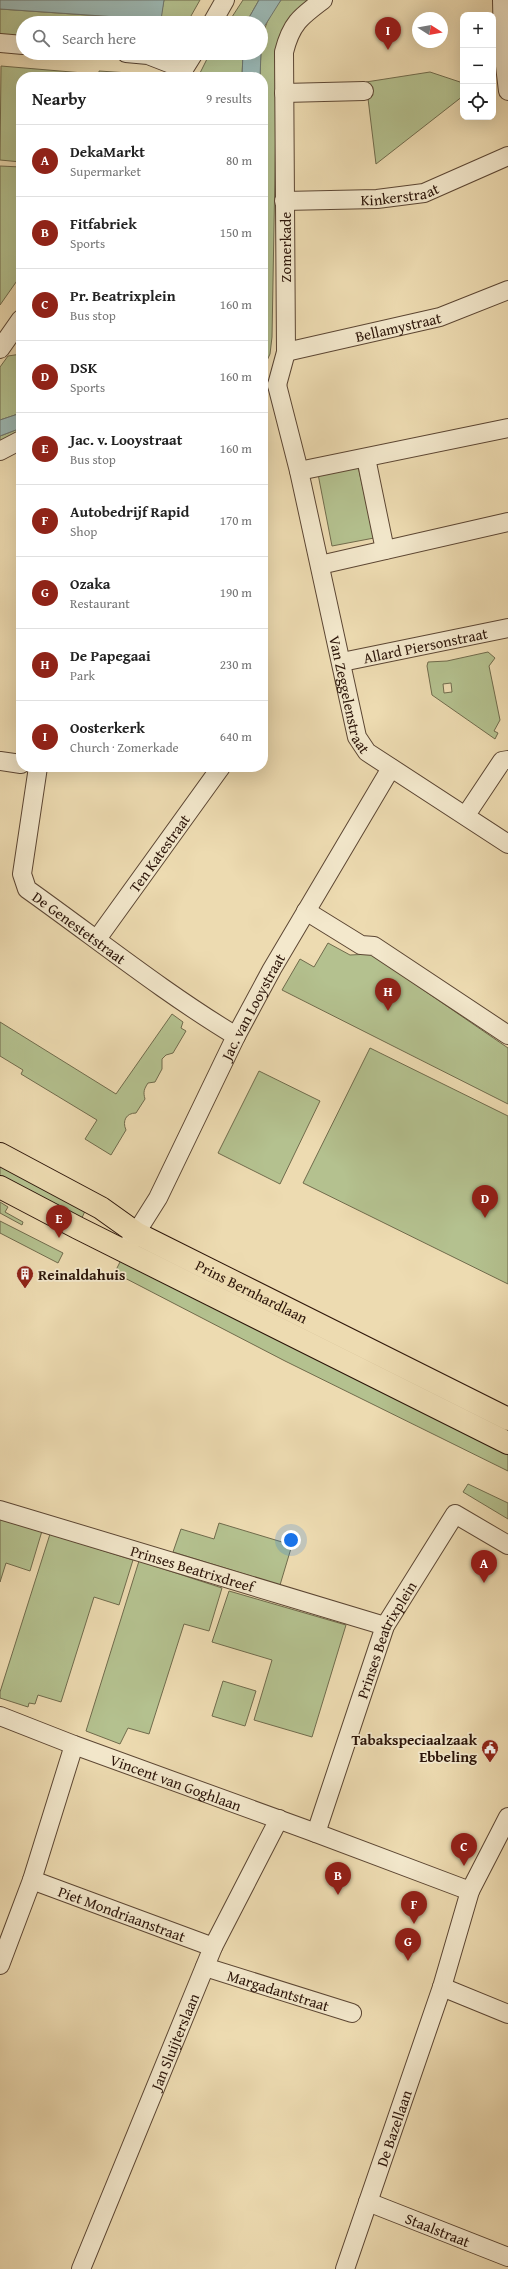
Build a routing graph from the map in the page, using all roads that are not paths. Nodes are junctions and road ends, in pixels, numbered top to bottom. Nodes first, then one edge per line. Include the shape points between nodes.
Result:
1 (225, 0) edge
2 (323, 0) edge
3 (502, 0) edge
4 (216, 16) edge
5 (0, 43) edge
6 (16, 44) edge
7 (506, 50) edge
8 (157, 60) edge
9 (190, 60) edge
10 (179, 72) edge
11 (184, 72) edge
12 (508, 90) edge
13 (364, 91) dead end
14 (284, 93) junction
15 (508, 156) edge
16 (284, 201) junction
17 (508, 290) edge
18 (16, 326) edge
19 (16, 346) edge
20 (0, 350) edge
21 (286, 352) junction
22 (270, 387) edge
23 (508, 428) edge
24 (16, 443) edge
25 (0, 451) edge
26 (366, 458) junction
27 (299, 471) junction
28 (508, 522) edge
29 (385, 550) junction
30 (320, 565) junction
31 (507, 631) edge
32 (342, 662) junction
33 (508, 760) edge
34 (0, 761) edge
35 (16, 763) edge
36 (391, 768) junction
37 (37, 772) edge
38 (217, 772) edge
39 (466, 815) junction
40 (508, 844) edge
41 (306, 911) junction
42 (97, 939) junction
43 (508, 1035) edge
44 (236, 1036) junction
45 (0, 1154) edge
46 (0, 1187) edge
47 (136, 1233) junction
48 (125, 1251) junction
49 (508, 1419) edge
50 (508, 1442) edge
51 (0, 1510) edge
52 (508, 1545) edge
53 (385, 1626) junction
54 (0, 1716) edge
55 (74, 1746) junction
56 (508, 1817) edge
57 (279, 1819) junction
58 (316, 1833) junction
59 (32, 1880) junction
60 (470, 1891) junction
61 (213, 1947) junction
62 (0, 1965) edge
63 (205, 1967) junction
64 (442, 1987) junction
65 (352, 2013) dead end
66 (508, 2014) edge
67 (368, 2202) junction
68 (508, 2257) edge
69 (81, 2269) edge
70 (345, 2269) edge

1 - 4 street
2 - 14 street, Zomerkade via 298,18 288,35 284,52
3 - 7 street
5 - 6 street
7 - 12 street
8 - 10 street
9 - 11 street
13 - 14 street
14 - 16 street, Zomerkade
15 - 16 street, Kinkerstraat via 424,193 377,199
16 - 21 street, Zomerkade
17 - 21 street, Bellamystraat via 440,317
18 - 20 street
19 - 20 street
21 - 22 street, Zomerkade
22 - 27 street, Van Zeggelenstraat
23 - 26 street
24 - 25 street
26 - 27 street
26 - 29 street
27 - 30 street, Van Zeggelenstraat
28 - 29 street
29 - 30 street
30 - 32 street, Van Zeggelenstraat
31 - 32 street, Allard Piersonstraat
32 - 36 street, Van Zeggelenstraat via 358,738 367,752
33 - 39 street via 502,761
34 - 35 street
36 - 39 street, Van Zeggelenstraat
36 - 41 street, Jac. van Looystraat
37 - 42 street, De Genestetstraat via 22,874 26,889
38 - 42 street, Ten Katestraat
39 - 40 street, Van Zeggelenstraat
41 - 43 street via 360,945 374,946
41 - 44 street, Jac. van Looystraat
42 - 44 street, De Genestetstraat via 191,1009
44 - 47 street, Jac. van Looystraat via 158,1198
45 - 47 main road, Prins Bernhardlaan via 101,1208
46 - 48 main road, Prins Bernhardlaan
47 - 48 street, Jac. van Looystraat
47 - 49 main road, Prins Bernhardlaan
48 - 50 main road, Prins Bernhardlaan
51 - 53 street, Prinses Beatrixdreef
52 - 53 street, Prinses Beatrixplein via 454,1514
53 - 58 street, Prinses Beatrixplein
54 - 55 street, Vincent van Goghlaan
55 - 57 street, Vincent van Goghlaan
55 - 59 street
56 - 60 street
57 - 58 street
57 - 61 street, Jan Sluijterslaan
58 - 60 street
59 - 61 street, Piet Mondriaanstraat
59 - 62 street
60 - 64 street
61 - 63 street, Jan Sluijterslaan
63 - 65 street, Margadantstraat
63 - 69 street, Jan Sluijterslaan
64 - 66 street
64 - 67 street, De Bazellaan
67 - 68 street, Staalstraat
67 - 70 street, De Bazellaan

